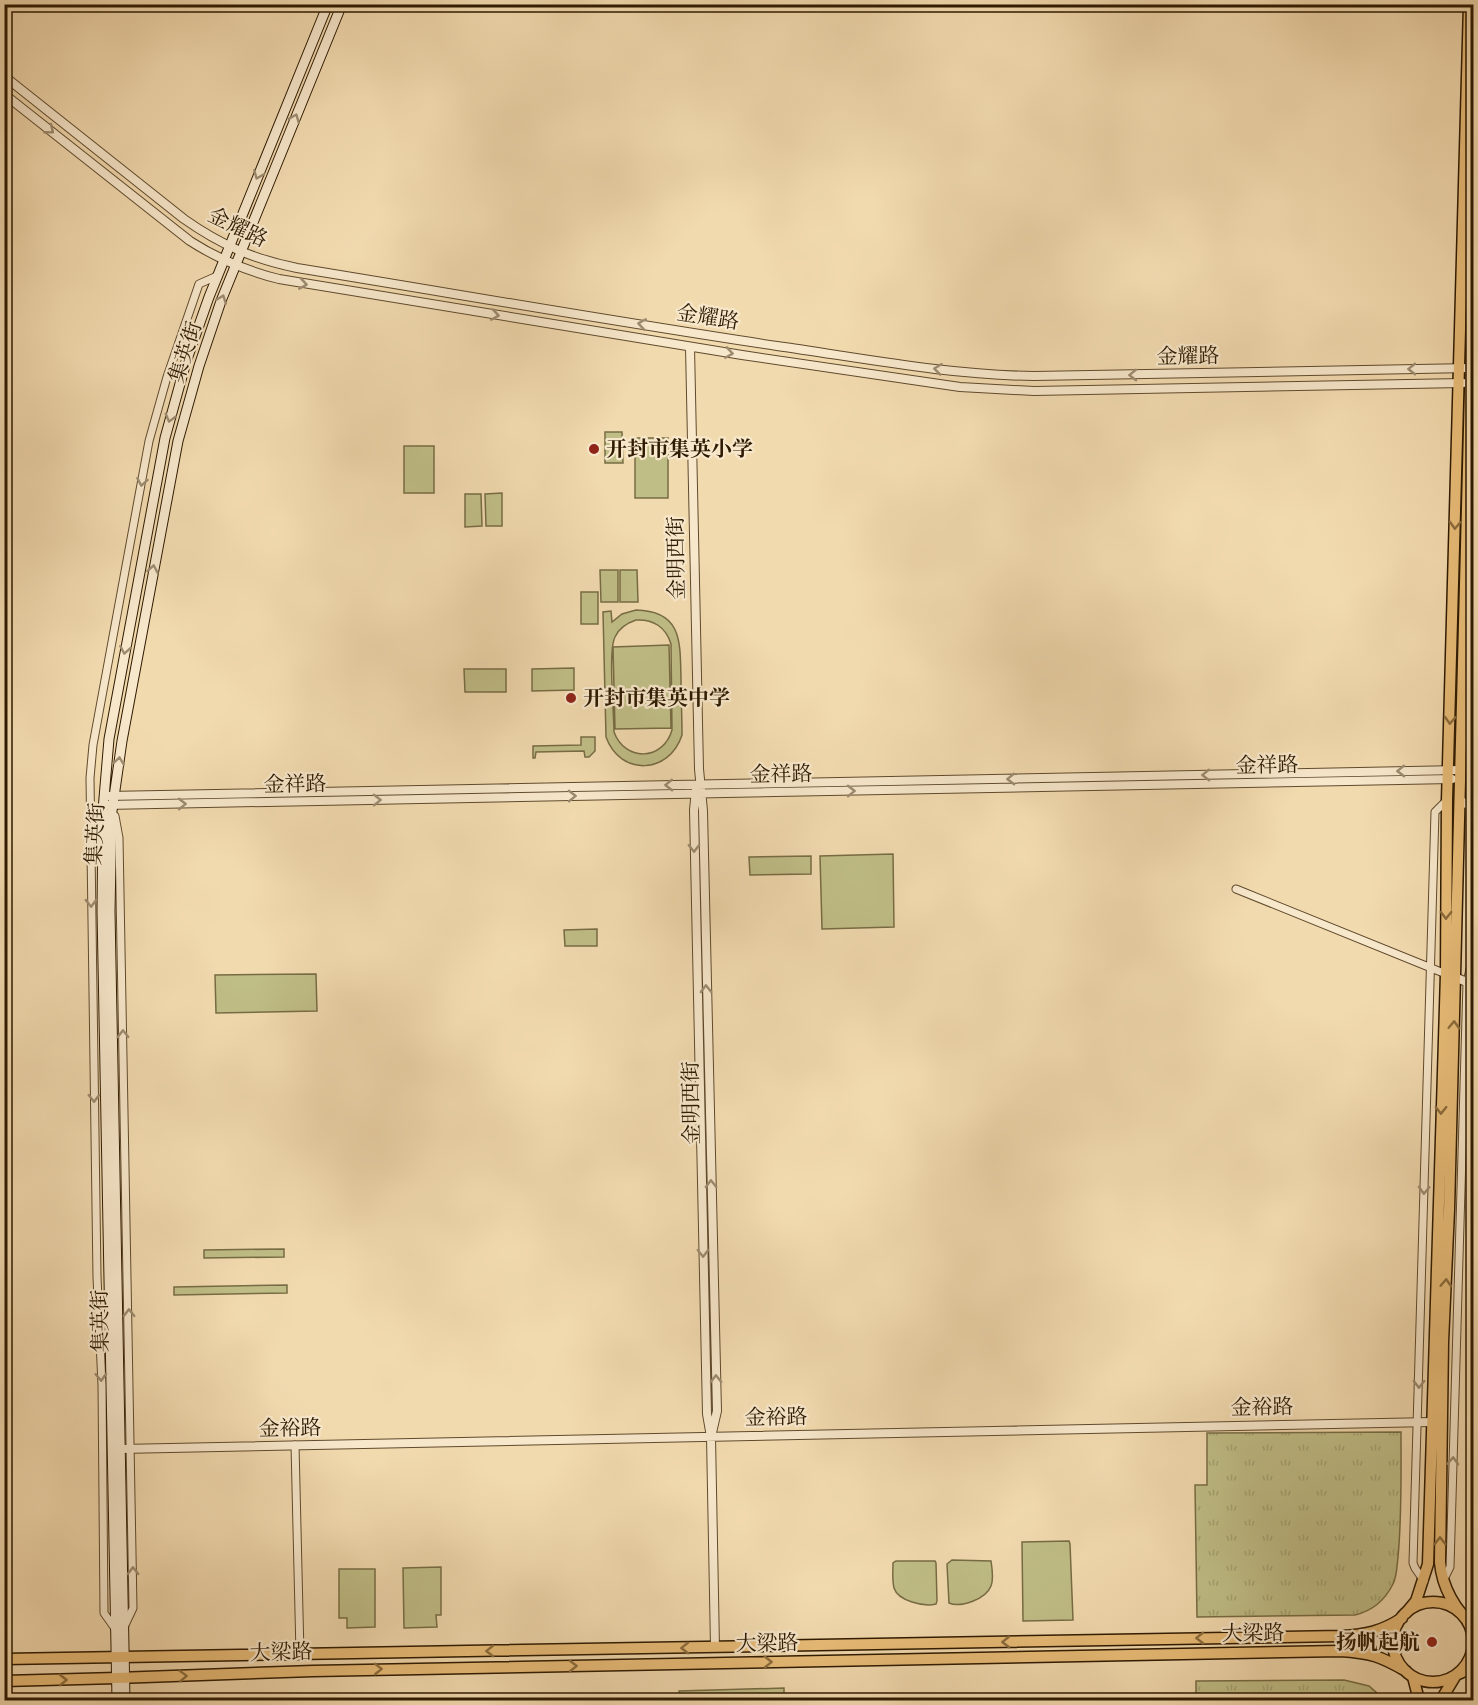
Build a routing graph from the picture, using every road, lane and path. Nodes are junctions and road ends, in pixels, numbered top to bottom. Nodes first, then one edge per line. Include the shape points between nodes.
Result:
1 (328, 4) edge
2 (342, 4) edge
3 (1469, 4) edge
4 (4, 76) edge
5 (4, 94) edge
6 (1473, 234) edge
7 (229, 247) junction
8 (241, 252) junction
9 (223, 260) junction
10 (235, 266) junction
11 (217, 276) junction
12 (690, 347) junction
13 (1465, 368) junction
14 (1464, 383) junction
15 (1454, 775) junction
16 (699, 789) junction
17 (1453, 799) junction
18 (108, 801) junction
19 (1473, 811) edge
20 (1236, 889) dead end
21 (1473, 950) edge
22 (1430, 967) junction
23 (1450, 976) junction
24 (1470, 984) edge
25 (1418, 1422) junction
26 (1432, 1422) junction
27 (711, 1437) junction
28 (296, 1446) junction
29 (120, 1449) junction
30 (131, 1449) junction
31 (1424, 1581) junction
32 (1443, 1581) junction
33 (1462, 1615) junction
34 (1404, 1616) junction
35 (1473, 1626) edge
36 (120, 1629) junction
37 (715, 1647) junction
38 (300, 1654) junction
39 (120, 1658) junction
40 (4, 1659) edge
41 (1473, 1667) edge
42 (1409, 1674) junction
43 (1456, 1675) junction
44 (121, 1678) junction
45 (4, 1681) edge
46 (117, 1701) edge
47 (125, 1701) edge
48 (1419, 1701) edge
49 (1441, 1701) edge

1 -> 7 main road, 集英街
8 -> 2 main road, 集英街
3 - 13 main road
4 - 7 street, 金耀路 via 184,219
5 -> 9 street, 金耀路 via 176,231
6 - 13 main road
7 - 8 street, 金耀路
7 - 9 main road, 集英街
8 - 10 main road, 集英街
13 -> 8 street, 金耀路 via 1034,376 962,372 744,341 297,268
9 - 10 street, 金耀路
9 - 11 main road, 集英街
10 -> 12 street, 金耀路 via 287,281
18 -> 10 main road, 集英街 via 178,441 199,366
11 -> 18 main road, 集英街 via 186,362 165,438 109,739
11 -> 36 street via 199,284 149,441 90,778 104,1613
12 -> 14 street, 金耀路 via 927,383 1011,390
12 - 16 street, 金明西街
13 - 14 main road
14 - 15 main road
15 - 16 street, 金祥路
15 - 17 main road
16 - 18 street, 金祥路
16 - 27 street, 金明西街 via 694,810 697,1013 707,1414
17 - 19 street
17 - 22 street via 1436,812
17 - 23 main road
18 - 29 main road, 集英街
30 -> 18 street via 119,838
18 - 36 main road, 集英街 via 103,934
20 - 22 street
21 - 24 street
22 - 23 street
22 -> 25 street
23 - 24 street
23 -> 26 main road
32 -> 23 main road via 1440,1504 1449,1210
32 -> 24 street via 1450,1567
25 - 26 street, 金裕路
25 - 27 street, 金裕路
25 - 31 street via 1413,1563
26 - 31 main road via 1428,1564
27 - 28 street, 金裕路
27 - 37 street, 金明西街
28 - 30 street, 金裕路
28 - 38 street
29 - 30 street, 金裕路
29 - 36 main road, 集英街
36 -> 30 street via 133,1608
31 - 34 main road
32 - 33 main road
33 - 34 main road via 1451,1607 1431,1603
33 - 35 main road
33 - 43 main road via 1473,1643 1470,1657
34 -> 37 main road, 大梁路 via 1380,1630 1349,1636
34 - 42 main road via 1395,1630 1393,1643 1396,1656
36 - 39 main road, 集英街
37 -> 38 main road, 大梁路
38 - 39 main road, 大梁路
39 - 40 main road, 大梁路
39 - 44 main road, 集英街
41 - 43 main road
42 - 43 main road via 1438,1682
44 -> 42 main road, 大梁路 via 1340,1651 1380,1657
42 - 48 main road
43 - 49 main road
45 -> 44 main road, 大梁路
44 - 46 main road, 集英街
44 - 47 main road, 集英街

